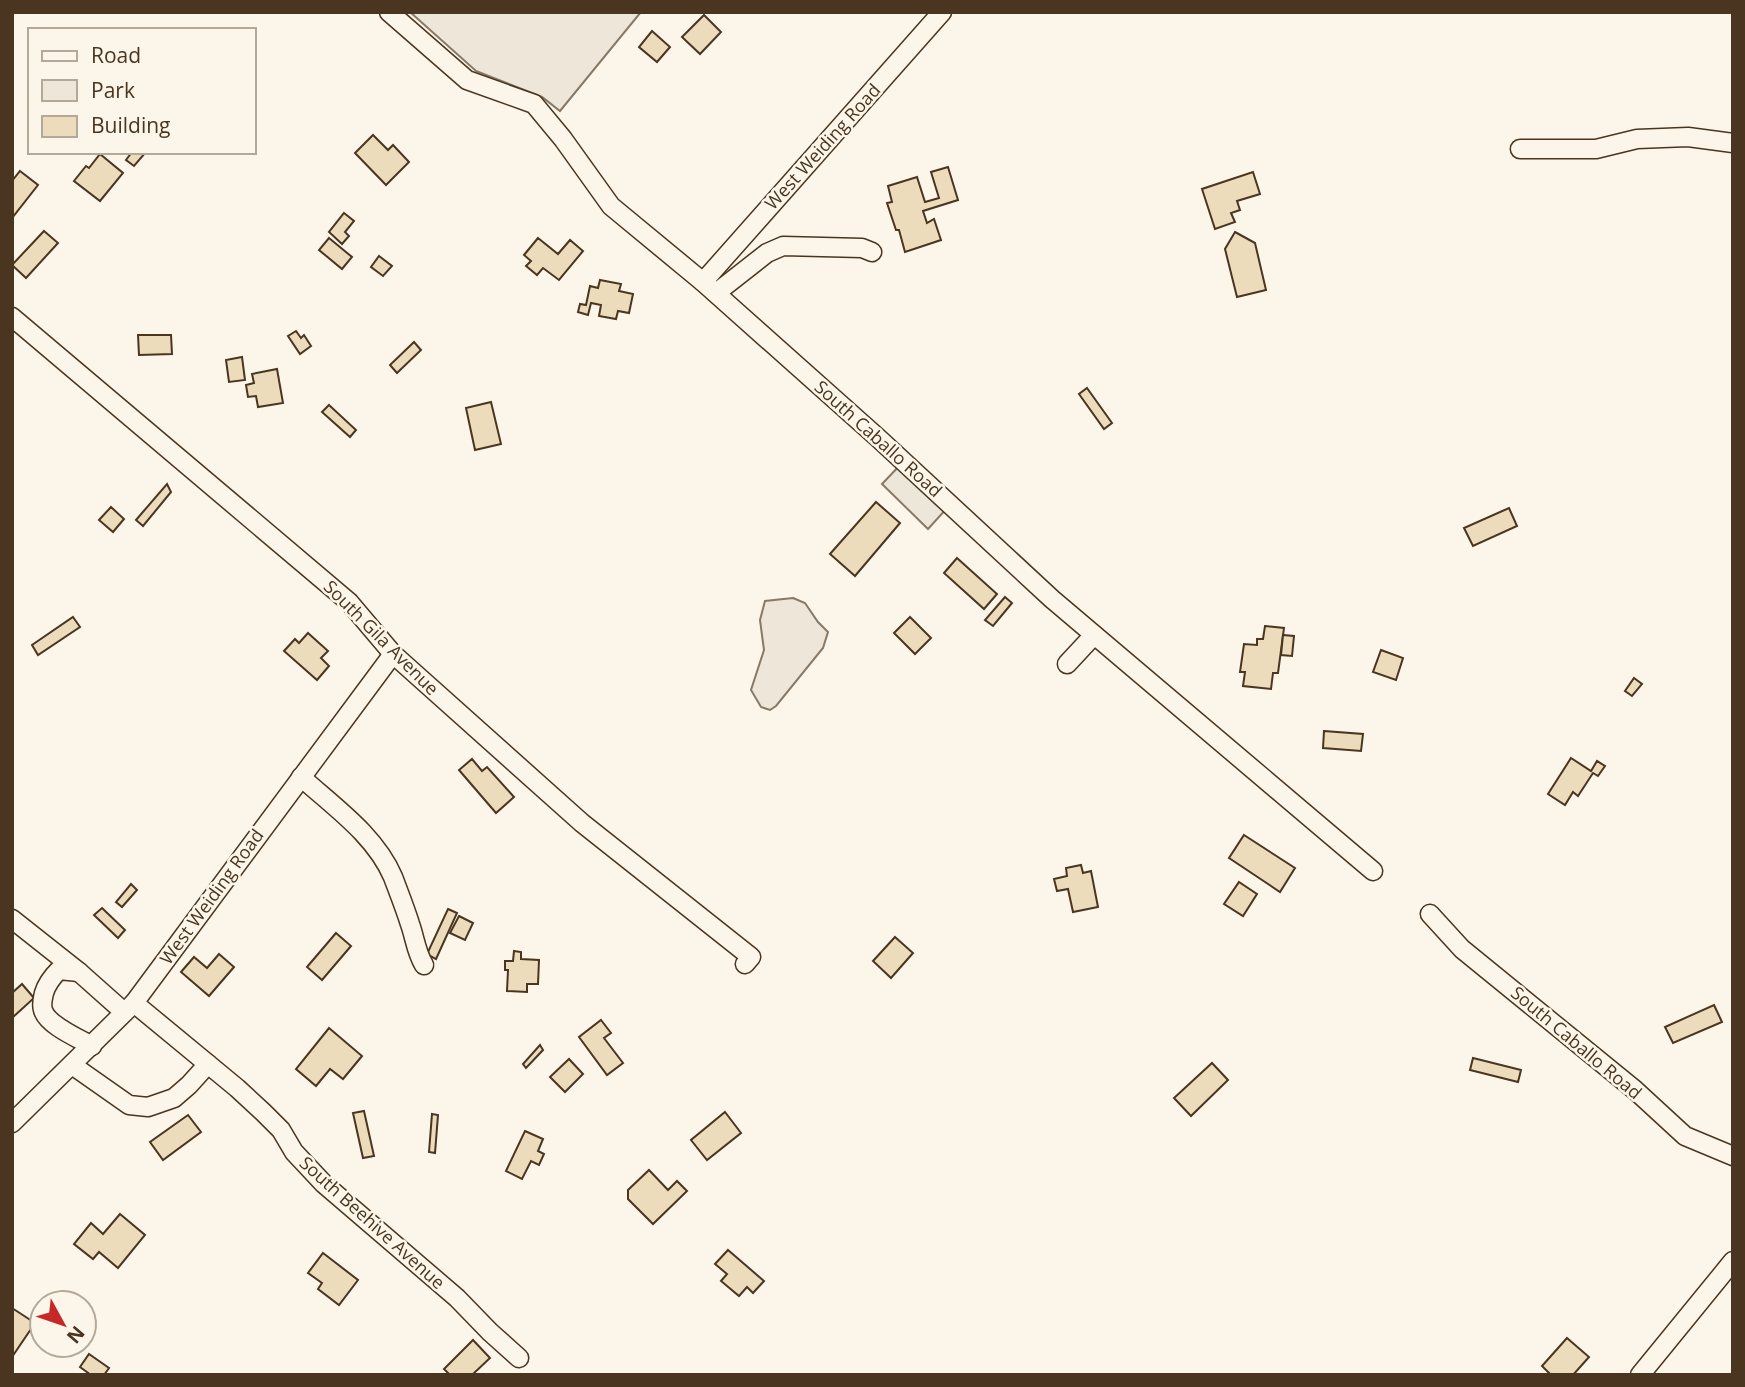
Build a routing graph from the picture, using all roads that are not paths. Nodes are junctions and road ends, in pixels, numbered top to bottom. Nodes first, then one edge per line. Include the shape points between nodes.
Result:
1 (388, 12) edge
2 (942, 12) edge
3 (1733, 144) edge
4 (1520, 149) dead end
5 (872, 252) dead end
6 (709, 288) junction
7 (12, 317) edge
8 (1094, 635) junction
9 (393, 654) junction
10 (1067, 664) dead end
11 (301, 777) junction
12 (1373, 871) dead end
13 (1430, 914) dead end
14 (12, 919) edge
15 (748, 960) dead end
16 (424, 965) dead end
17 (79, 972) junction
18 (129, 1008) junction
19 (92, 1046) junction
20 (208, 1064) junction
21 (72, 1065) junction
22 (12, 1123) edge
23 (1733, 1156) edge
24 (1733, 1261) edge
25 (519, 1358) dead end
26 (1640, 1375) edge

1 - 6 street, South Caballo Road via 467,79 534,104 611,206
2 - 6 street, West Weiding Road
3 - 4 street via 1688,137 1637,139 1596,149
5 - 6 street via 783,246
6 - 8 street, South Caballo Road
7 - 9 street, South Gila Avenue via 349,602
8 - 10 street
8 - 12 street, South Caballo Road
9 - 11 street, West Weiding Road
9 - 15 street, South Gila Avenue via 582,823
11 - 16 street via 382,855
11 - 18 street, West Weiding Road
13 - 23 street, South Caballo Road via 1462,949 1685,1136
14 - 17 street, South Beehive Avenue
17 - 18 street, South Beehive Avenue
17 - 19 street via 60,970 50,979 43,1012
18 - 19 street, West Weiding Road
18 - 20 street, South Beehive Avenue
19 - 21 street, West Weiding Road
20 - 21 street via 174,1098 148,1107 129,1105
20 - 25 street, South Beehive Avenue via 281,1130 293,1152 324,1184
21 - 22 street, West Weiding Road
24 - 26 street

